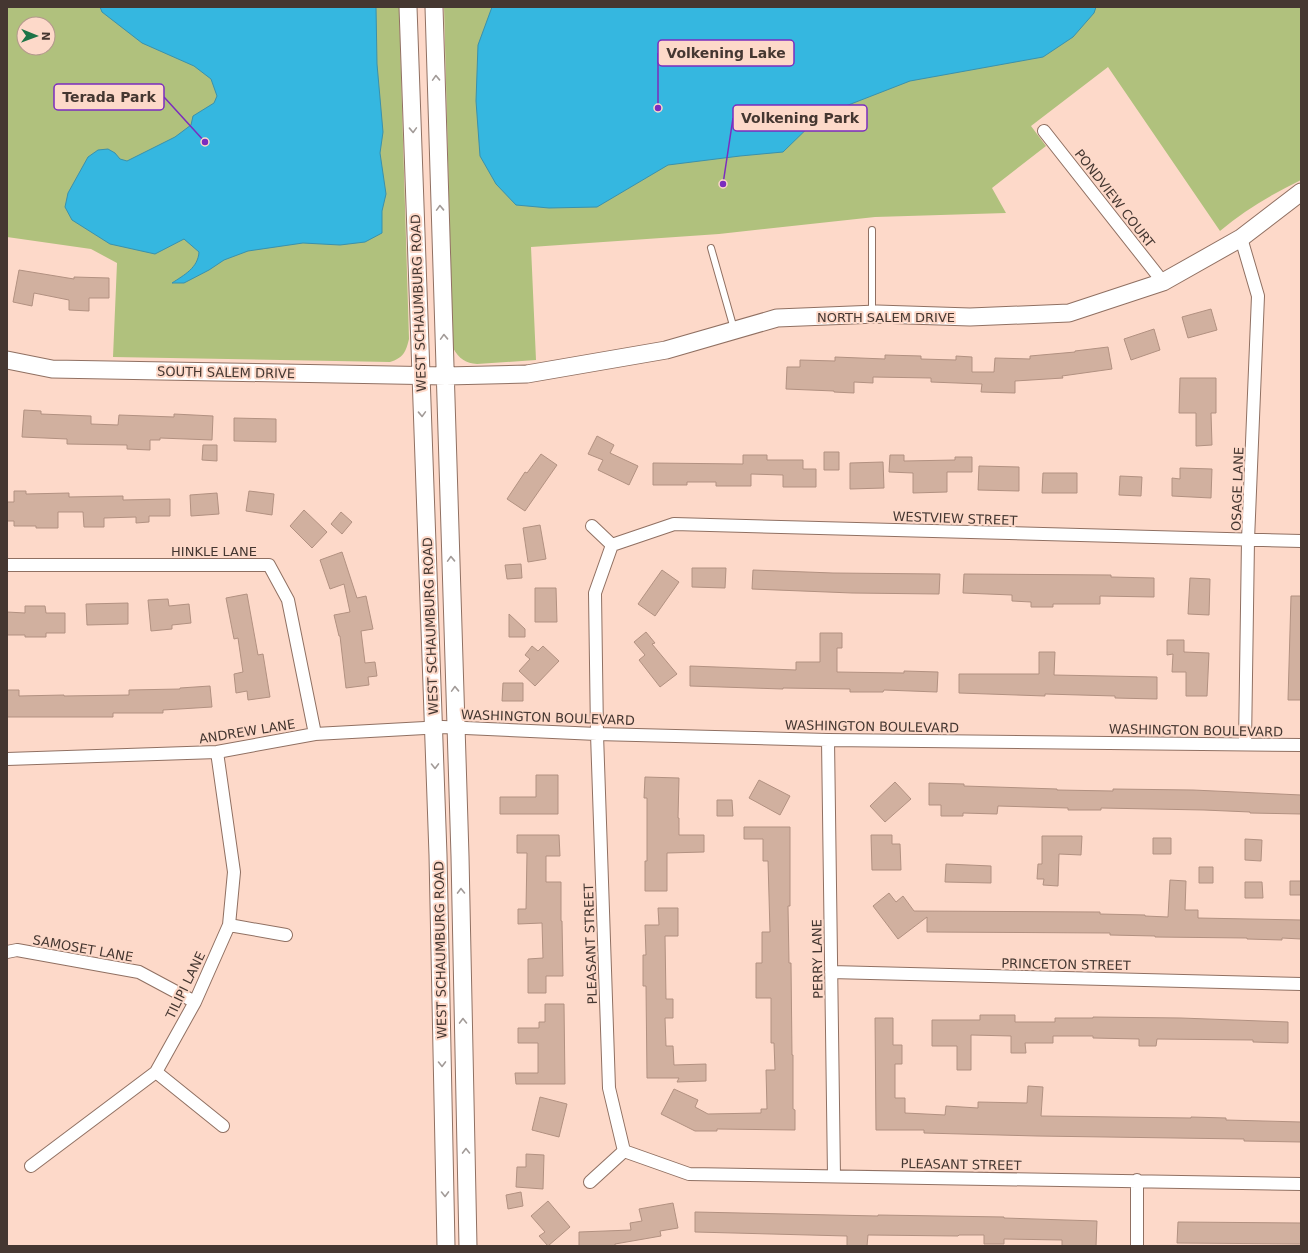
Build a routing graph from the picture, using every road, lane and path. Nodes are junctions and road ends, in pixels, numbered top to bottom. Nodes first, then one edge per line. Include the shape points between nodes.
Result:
1 (408, 7) edge
2 (434, 7) edge
3 (1044, 131) dead end
4 (1301, 192) edge
5 (872, 230) dead end
6 (1241, 238) junction
7 (712, 248) dead end
8 (1163, 282) junction
9 (872, 314) junction
10 (734, 330) junction
11 (7, 360) edge
12 (421, 375) junction
13 (446, 376) junction
14 (592, 526) dead end
15 (1248, 540) junction
16 (1301, 541) edge
17 (612, 545) junction
18 (7, 565) edge
19 (444, 727) junction
20 (315, 734) junction
21 (597, 734) junction
22 (828, 740) junction
23 (1245, 744) junction
24 (1301, 745) edge
25 (217, 752) junction
26 (7, 759) edge
27 (229, 925) junction
28 (286, 935) dead end
29 (7, 952) edge
30 (831, 972) junction
31 (1301, 984) edge
32 (195, 1002) junction
33 (156, 1072) junction
34 (222, 1126) dead end
35 (624, 1151) junction
36 (31, 1166) dead end
37 (834, 1176) junction
38 (1137, 1180) junction
39 (590, 1182) dead end
40 (1301, 1184) edge
41 (446, 1246) edge
42 (468, 1246) edge
43 (1137, 1246) edge

1 -> 12 main road, WEST SCHAUMBURG ROAD
13 -> 2 main road, WEST SCHAUMBURG ROAD
3 - 8 street, PONDVIEW COURT
4 - 6 main road, NORTH SALEM DRIVE
5 - 9 lane
6 - 8 main road, NORTH SALEM DRIVE
6 - 15 street, OSAGE LANE via 1258,296
7 - 10 lane
8 - 9 main road, NORTH SALEM DRIVE via 1069,313 970,317
9 - 10 main road, NORTH SALEM DRIVE via 776,318
10 - 13 main road, NORTH SALEM DRIVE via 666,350 527,374
11 - 12 main road, SOUTH SALEM DRIVE via 52,369
12 - 13 main road, SOUTH SALEM DRIVE
12 -> 19 main road, WEST SCHAUMBURG ROAD
19 -> 13 main road, WEST SCHAUMBURG ROAD
14 - 17 street
15 - 16 street, WESTVIEW STREET
15 - 17 street, WESTVIEW STREET via 674,524
15 - 23 street, OSAGE LANE
17 - 21 street via 595,593
18 - 20 street, HINKLE LANE via 269,565 288,600
19 - 20 street, ANDREW LANE
19 - 21 street, WASHINGTON BOULEVARD
19 -> 41 main road, WEST SCHAUMBURG ROAD
42 -> 19 main road, WEST SCHAUMBURG ROAD
20 - 25 street, ANDREW LANE
21 - 22 street, WASHINGTON BOULEVARD
21 - 35 street, PLEASANT STREET via 609,1088
22 - 23 street, WASHINGTON BOULEVARD
22 - 30 street, PERRY LANE
23 - 24 street, WASHINGTON BOULEVARD
25 - 26 street, ANDREW LANE
25 - 27 street, TILIPI LANE via 234,872
27 - 28 street
27 - 32 street, TILIPI LANE
29 - 32 street, SAMOSET LANE via 17,950 139,972
30 - 31 street, PRINCETON STREET
30 - 37 street, PERRY LANE
32 - 33 street, TILIPI LANE
33 - 34 street
33 - 36 street, TILIPI LANE
35 - 37 street, PLEASANT STREET via 689,1174
35 - 39 street
37 - 38 street, PLEASANT STREET
38 - 40 street, PLEASANT STREET
38 - 43 street

